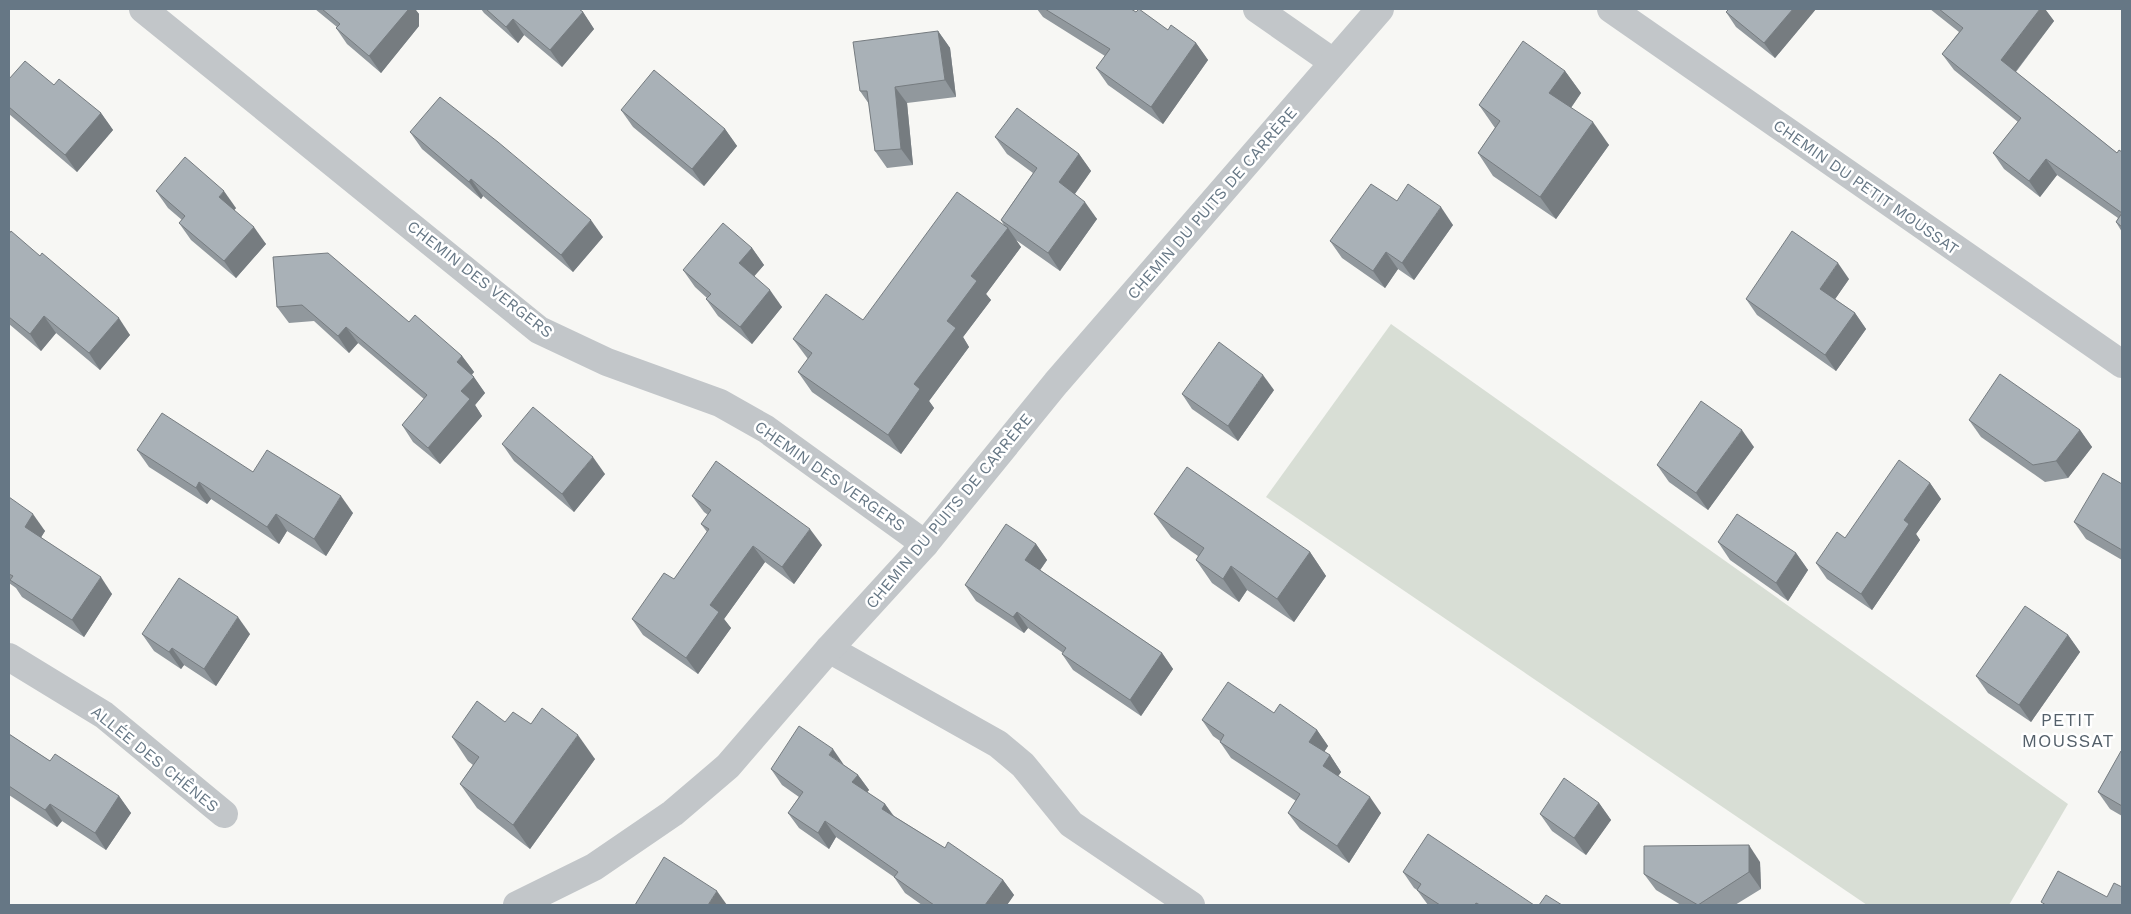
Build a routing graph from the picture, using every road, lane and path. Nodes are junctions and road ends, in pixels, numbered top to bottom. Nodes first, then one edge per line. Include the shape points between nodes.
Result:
1 (143, 9) edge
2 (1257, 9) edge
3 (1380, 9) edge
4 (1611, 9) edge
5 (1334, 62) junction
6 (2122, 364) edge
7 (925, 544) junction
8 (829, 649) junction
9 (9, 657) edge
10 (224, 814) dead end
11 (517, 905) edge
12 (1191, 905) edge

1 - 7 street, CHEMIN DES VERGERS via 540,330 607,362 720,403 766,430
2 - 5 street
3 - 5 street, CHEMIN DU PUITS DE CARRÈRE
4 - 6 street, CHEMIN DU PETIT MOUSSAT
5 - 7 street, CHEMIN DU PUITS DE CARRÈRE via 1056,383
7 - 8 street, CHEMIN DU PUITS DE CARRÈRE
8 - 11 street, CHEMIN DU PUITS DE CARRÈRE via 728,766 673,813 594,867
8 - 12 street via 998,744 1023,765 1071,824
9 - 10 street, ALLÉE DES CHÊNES via 104,715

